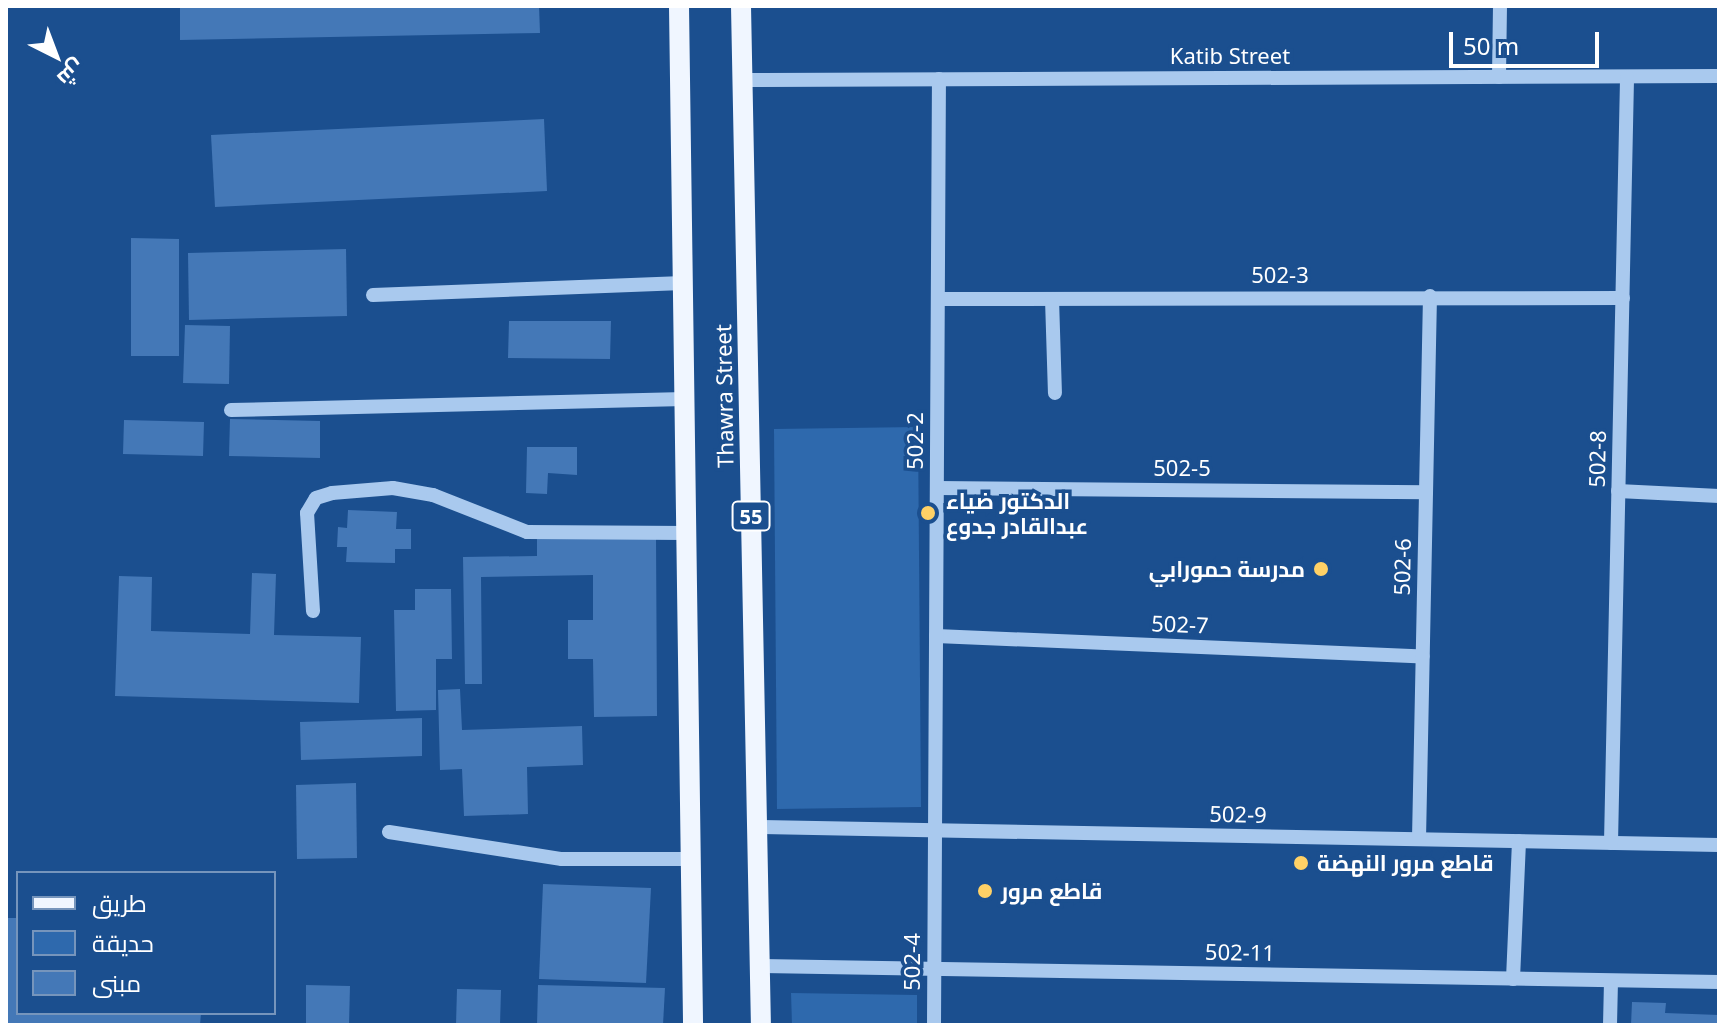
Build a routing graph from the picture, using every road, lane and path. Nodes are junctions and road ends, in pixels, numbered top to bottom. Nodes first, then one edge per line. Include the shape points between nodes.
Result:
1 (679, 6) edge
2 (741, 6) edge
3 (1500, 6) edge
4 (1719, 76) edge
5 (1499, 77) junction
6 (1627, 77) junction
7 (939, 79) junction
8 (742, 80) junction
9 (683, 283) junction
10 (373, 295) dead end
11 (1430, 296) junction
12 (1623, 298) junction
13 (938, 299) junction
14 (1052, 299) junction
15 (1055, 393) dead end
16 (685, 399) junction
17 (231, 410) dead end
18 (937, 488) junction
19 (1618, 491) junction
20 (1426, 492) junction
21 (1719, 496) edge
22 (687, 533) junction
23 (313, 611) dead end
24 (936, 636) junction
25 (1423, 656) junction
26 (757, 827) junction
27 (935, 830) junction
28 (389, 832) dead end
29 (1419, 839) junction
30 (1519, 841) junction
31 (1611, 843) junction
32 (1719, 845) edge
33 (689, 859) junction
34 (935, 900) joint
35 (760, 966) junction
36 (934, 969) junction
37 (1513, 979) junction
38 (1611, 981) junction
39 (1719, 982) edge
40 (693, 1025) edge
41 (761, 1025) edge
42 (934, 1025) edge
43 (1610, 1025) edge

1 - 9 main road, Thawra Street
2 - 8 main road, Thawra Street / 55
3 - 5 street
4 - 6 street, Katib Street
5 - 6 street, Katib Street
5 - 7 street, Katib Street
6 - 12 street, 502-8
7 - 8 street, Katib Street
7 - 13 street, 502-2
8 - 26 main road, Thawra Street / 55
9 - 10 street
9 - 16 main road, Thawra Street
11 - 12 street, 502-3
11 - 14 street, 502-3
11 - 20 street, 502-6
12 - 19 street, 502-8
13 - 14 street, 502-3
13 - 18 street, 502-2
14 - 15 street
16 - 17 street
16 - 22 main road, Thawra Street
18 - 20 street, 502-5
18 - 24 street, 502-2
19 - 21 street
19 - 31 street, 502-8
20 - 25 street, 502-6
22 - 23 street via 527,532 433,495 393,488 332,493 316,498 307,513
22 - 33 main road, Thawra Street
24 - 25 street, 502-7
24 - 27 street, 502-2
25 - 29 street, 502-6
26 - 27 street, 502-9
26 - 35 main road, Thawra Street / 55
27 - 29 street, 502-9
27 - 34 street, 502-2
28 - 33 street via 562,859
29 - 30 street, 502-9
30 - 31 street, 502-9
30 - 37 street
31 - 32 street, 502-9
33 - 40 main road, Thawra Street
34 - 36 street, 502-4
35 - 36 street, 502-11
35 - 41 main road, Thawra Street / 55
36 - 37 street, 502-11
36 - 42 street, 502-4
37 - 38 street, 502-11
38 - 39 street, 502-11
38 - 43 street

